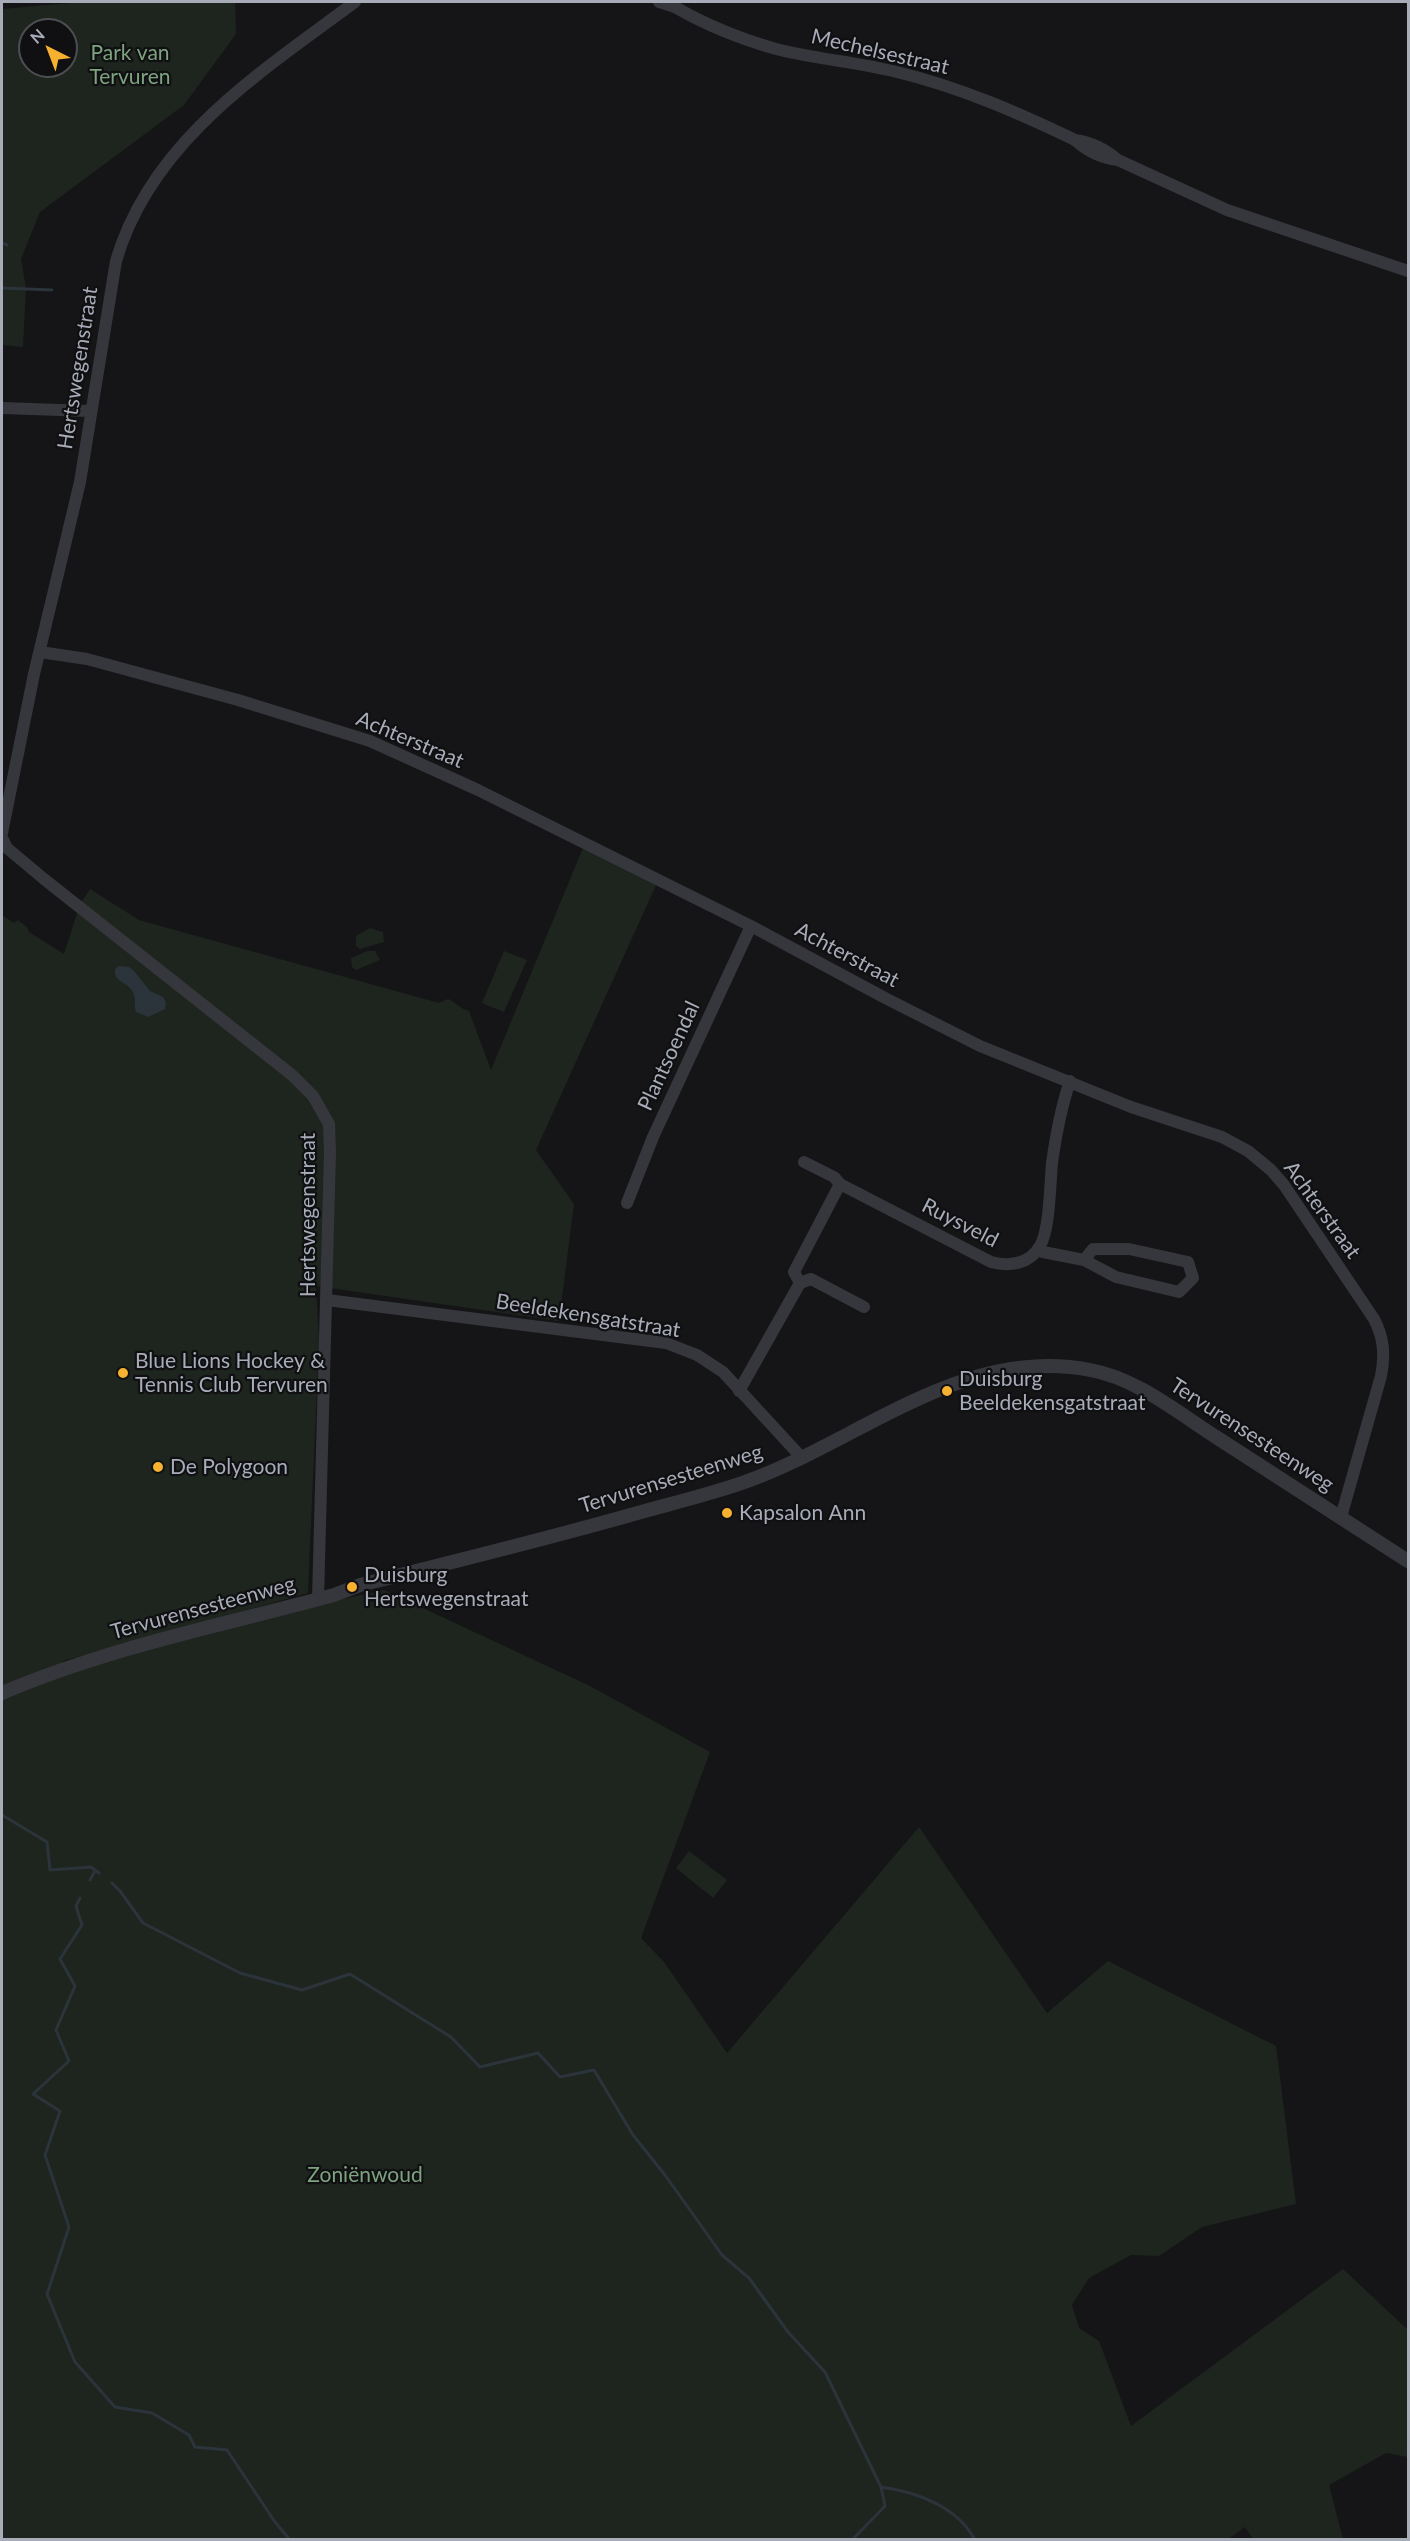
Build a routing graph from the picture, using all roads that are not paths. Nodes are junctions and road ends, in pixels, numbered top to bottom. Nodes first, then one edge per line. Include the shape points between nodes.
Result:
1 (355, 2) edge
2 (659, 2) edge
3 (673, 4) edge
4 (1408, 271) edge
5 (2, 408) edge
6 (90, 411) junction
7 (39, 651) junction
8 (2, 833) edge
9 (2, 838) edge
10 (751, 926) junction
11 (1070, 1081) junction
12 (804, 1162) dead end
13 (840, 1184) junction
14 (627, 1203) dead end
15 (1038, 1249) junction
16 (1084, 1260) junction
17 (800, 1283) junction
18 (327, 1300) junction
19 (864, 1307) dead end
20 (740, 1391) junction
21 (802, 1458) junction
22 (1341, 1517) junction
23 (1408, 1561) edge
24 (318, 1599) junction
25 (2, 1693) edge

1 - 6 street, Hertswegenstraat via 231,94 183,144 139,206 124,233 116,261
2 - 3 street, Mechelsestraat
3 - 4 street, Mechelsestraat via 712,26 776,49 896,72 961,90 1094,145 1227,210
5 - 6 street
6 - 7 street, Hertswegenstraat via 80,482
7 - 8 street, Hertswegenstraat
7 - 10 street, Achterstraat via 87,659 238,700 370,741 478,790
9 - 18 street, Hertswegenstraat via 7,848 44,879 314,1096 328,1124 330,1152
10 - 11 street, Achterstraat via 980,1046
10 - 14 street, Plantsoendal via 653,1137
11 - 15 street via 1060,1113 1045,1231
11 - 22 street, Achterstraat via 1131,1107 1222,1137 1263,1164 1290,1192 1374,1319 1383,1345 1382,1376
12 - 13 street, Ruysveld
13 - 15 street, Ruysveld via 991,1262 1020,1262
13 - 17 street via 794,1272
15 - 16 street
16 - 16 street via 1116,1276 1179,1292 1193,1278 1188,1262 1129,1249 1093,1249
17 - 19 street via 811,1280
17 - 20 street
18 - 20 street, Beeldekensgatstraat via 666,1343 697,1355 723,1372
18 - 24 street, Hertswegenstraat
20 - 21 street, Beeldekensgatstraat
21 - 22 street, Tervurensesteenweg via 889,1411 940,1389 1010,1370 1061,1365 1093,1370 1150,1395
21 - 24 street, Tervurensesteenweg via 719,1490
22 - 23 street, Tervurensesteenweg
24 - 25 street, Tervurensesteenweg via 51,1672

